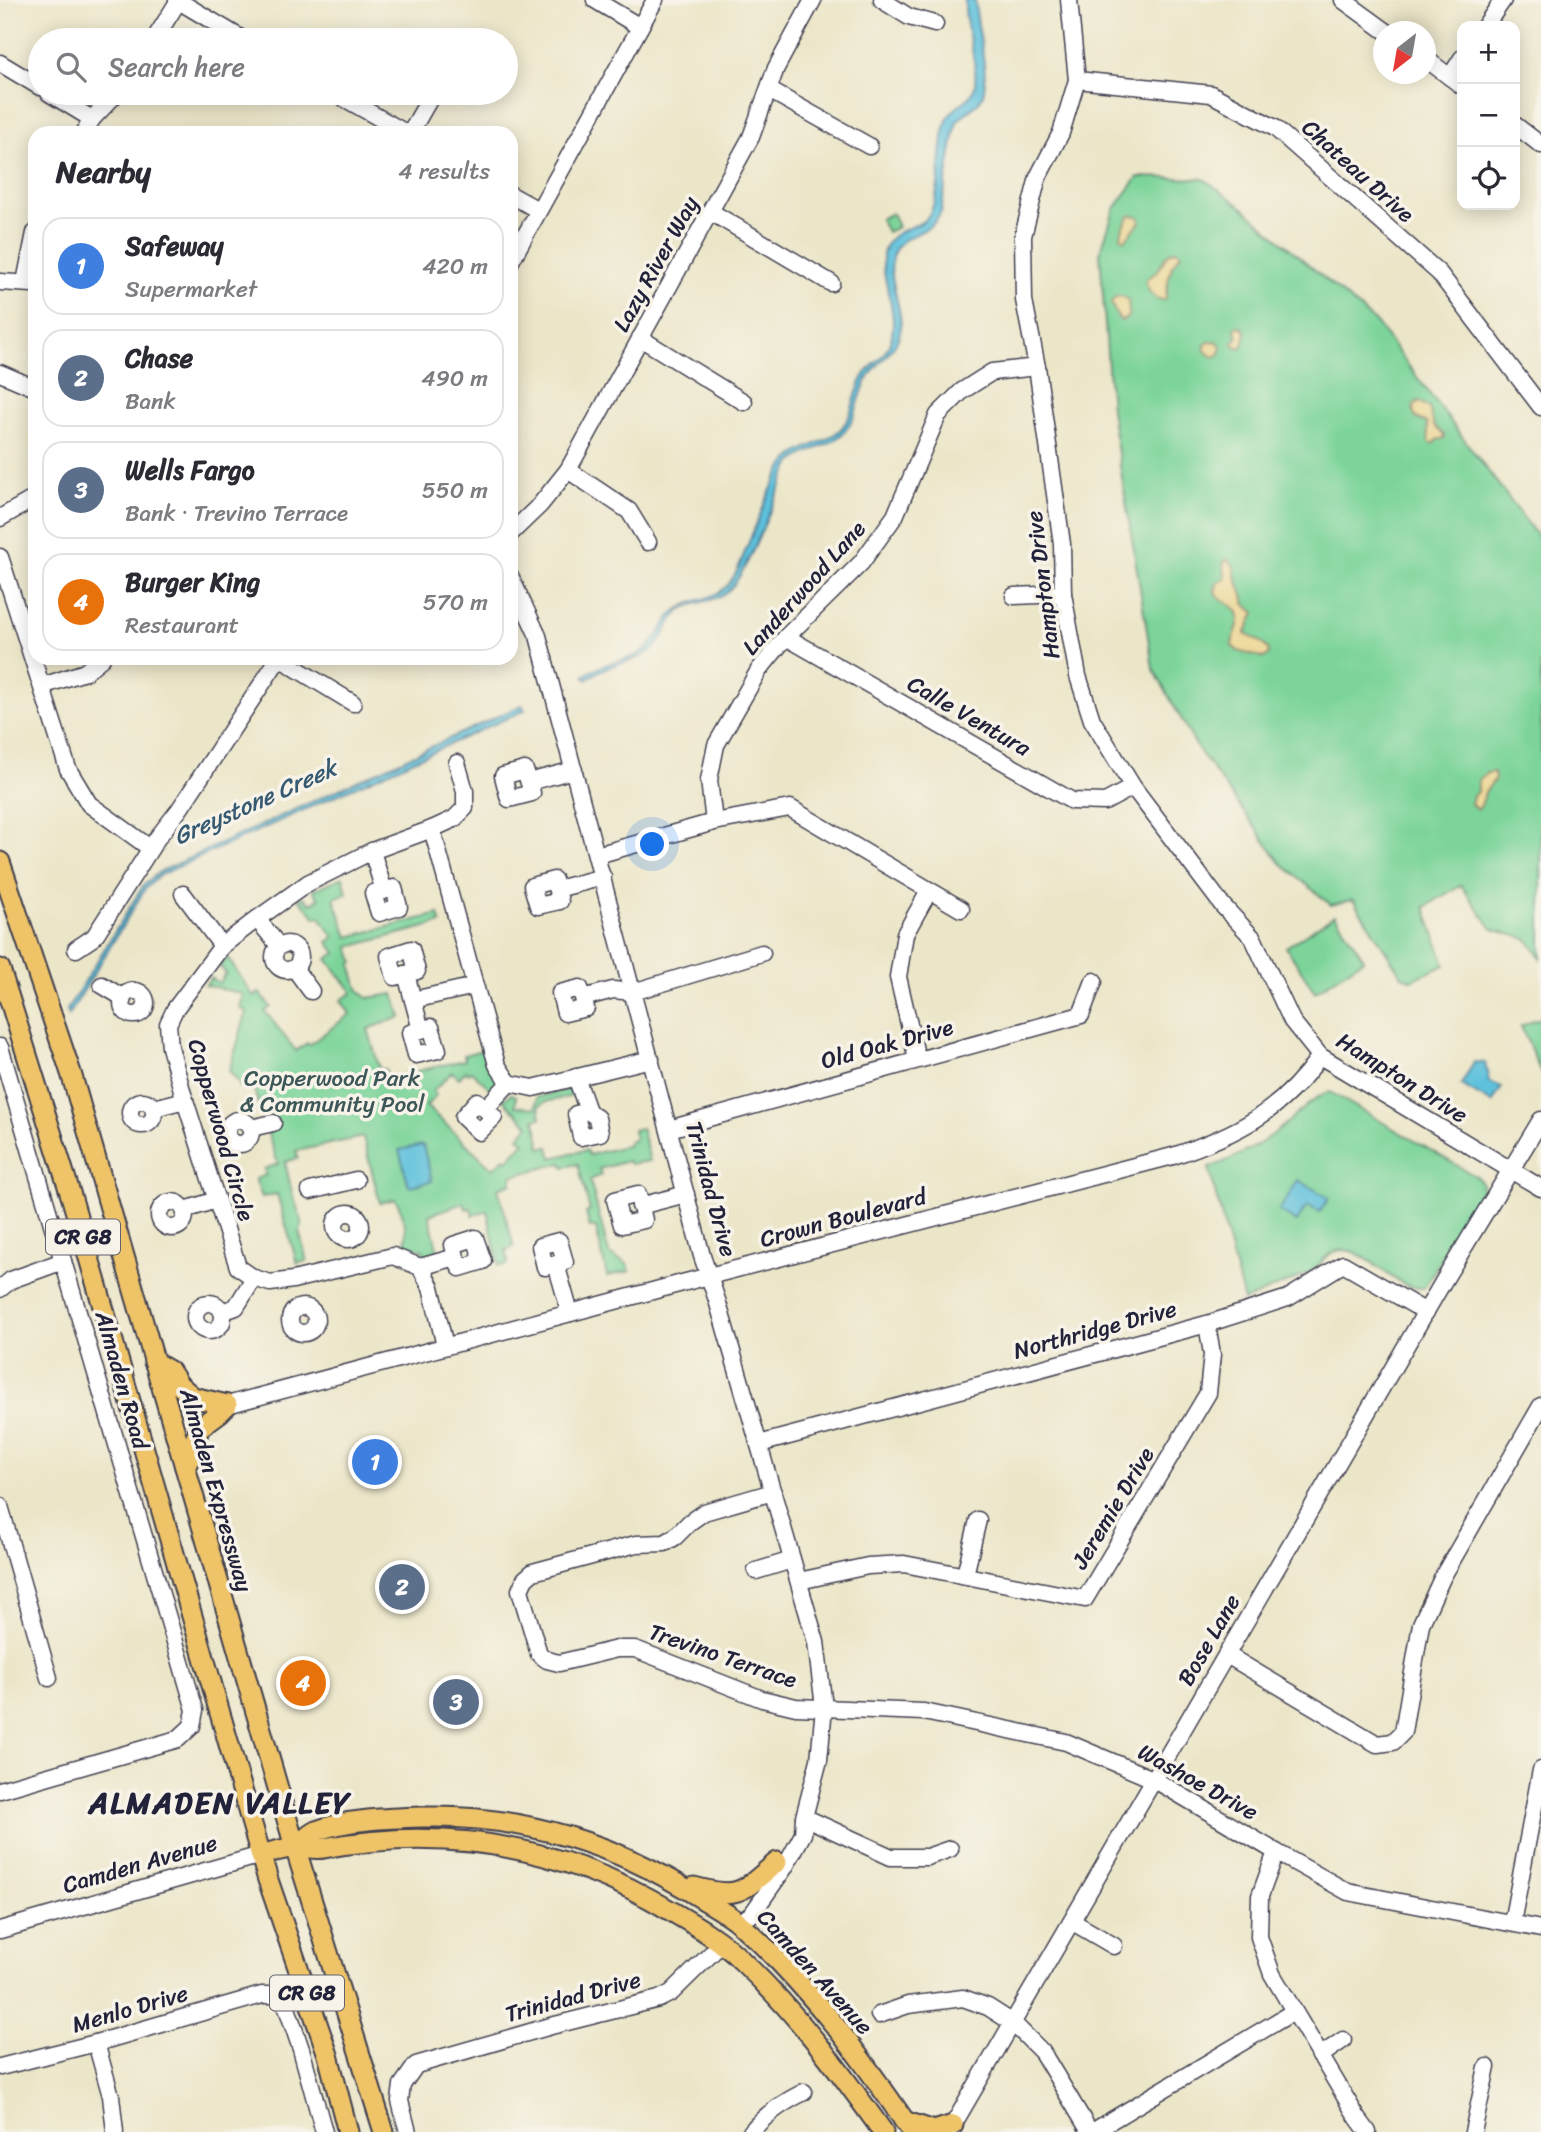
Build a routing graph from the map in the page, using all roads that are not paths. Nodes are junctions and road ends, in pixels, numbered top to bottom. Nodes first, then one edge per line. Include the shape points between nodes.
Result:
1 (178, 0) edge
2 (595, 0) edge
3 (655, 0) edge
4 (813, 0) edge
5 (882, 0) edge
6 (1069, 0) edge
7 (1343, 0) edge
8 (1503, 0) edge
9 (1488, 21) edge
10 (1373, 22) edge
11 (935, 24) dead end
12 (640, 27) junction
13 (161, 28) edge
14 (224, 28) edge
15 (0, 63) edge
16 (1436, 66) edge
17 (28, 80) edge
18 (1077, 80) junction
19 (1456, 81) edge
20 (769, 90) junction
21 (63, 105) edge
22 (106, 105) edge
23 (357, 105) edge
24 (426, 105) edge
25 (88, 126) edge
26 (395, 126) edge
27 (412, 126) edge
28 (1520, 129) edge
29 (1541, 145) edge
30 (869, 146) dead end
31 (518, 199) edge
32 (538, 211) junction
33 (711, 212) junction
34 (518, 248) edge
35 (0, 282) edge
36 (831, 283) dead end
37 (28, 284) edge
38 (640, 338) junction
39 (1037, 368) junction
40 (0, 373) edge
41 (28, 384) edge
42 (744, 402) dead end
43 (1541, 407) edge
44 (568, 470) junction
45 (28, 502) edge
46 (0, 518) edge
47 (518, 526) edge
48 (648, 542) dead end
49 (0, 557) edge
50 (1063, 594) junction
51 (1014, 596) dead end
52 (518, 600) edge
53 (786, 637) junction
54 (28, 641) edge
55 (36, 665) edge
56 (94, 665) edge
57 (274, 665) edge
58 (291, 665) edge
59 (43, 686) junction
60 (353, 703) dead end
61 (457, 763) dead end
62 (574, 770) junction
63 (529, 782) dead end
64 (1133, 787) junction
65 (714, 822) junction
66 (432, 829) junction
67 (150, 848) junction
68 (372, 851) junction
69 (597, 855) junction
70 (0, 862) edge
71 (603, 877) junction
72 (557, 889) dead end
73 (929, 891) junction
74 (183, 894) dead end
75 (961, 909) dead end
76 (391, 917) dead end
77 (257, 919) junction
78 (222, 946) junction
79 (76, 949) dead end
80 (762, 953) dead end
81 (0, 969) edge
82 (406, 974) dead end
83 (1094, 981) dead end
84 (102, 985) dead end
85 (475, 986) junction
86 (311, 991) dead end
87 (633, 992) junction
88 (583, 998) dead end
89 (413, 1000) junction
90 (168, 1024) junction
91 (421, 1030) dead end
92 (0, 1047) edge
93 (1320, 1056) junction
94 (651, 1059) junction
95 (917, 1059) junction
96 (576, 1077) junction
97 (509, 1083) junction
98 (185, 1100) junction
99 (485, 1109) dead end
100 (588, 1111) dead end
101 (125, 1119) dead end
102 (1541, 1120) edge
103 (273, 1123) dead end
104 (669, 1129) junction
105 (197, 1141) junction
106 (1509, 1171) junction
107 (356, 1180) dead end
108 (339, 1184) junction
109 (1541, 1188) edge
110 (310, 1191) dead end
111 (686, 1194) junction
112 (216, 1200) junction
113 (640, 1206) dead end
114 (156, 1222) dead end
115 (456, 1257) dead end
116 (63, 1261) junction
117 (355, 1264) junction
118 (556, 1264) dead end
119 (420, 1267) junction
120 (709, 1276) junction
121 (254, 1278) junction
122 (293, 1280) junction
123 (0, 1289) edge
124 (1426, 1312) junction
125 (570, 1313) junction
126 (1207, 1324) junction
127 (192, 1325) dead end
128 (307, 1339) dead end
129 (445, 1346) junction
130 (153, 1362) junction
131 (227, 1405) junction
132 (1541, 1406) edge
133 (759, 1444) junction
134 (185, 1467) junction
135 (773, 1492) junction
136 (0, 1506) edge
137 (978, 1520) dead end
138 (792, 1560) junction
139 (756, 1571) dead end
140 (965, 1575) junction
141 (799, 1581) junction
142 (1227, 1655) junction
143 (50, 1678) dead end
144 (824, 1707) junction
145 (1541, 1769) edge
146 (1155, 1780) junction
147 (0, 1790) edge
148 (804, 1817) junction
149 (295, 1847) junction
150 (950, 1849) dead end
151 (1276, 1852) junction
152 (261, 1855) junction
153 (777, 1862) junction
154 (676, 1882) junction
155 (1073, 1922) junction
156 (739, 1923) junction
157 (1512, 1923) junction
158 (1541, 1929) edge
159 (0, 1930) edge
160 (721, 1944) junction
161 (1114, 1947) dead end
162 (1293, 2012) junction
163 (879, 2015) dead end
164 (1013, 2023) junction
165 (1343, 2040) dead end
166 (96, 2043) junction
167 (1320, 2056) junction
168 (0, 2067) edge
169 (1488, 2067) dead end
170 (804, 2092) dead end
171 (908, 2127) edge
172 (951, 2128) edge
173 (115, 2132) edge
174 (324, 2132) edge
175 (348, 2132) edge
176 (384, 2132) edge
177 (408, 2132) edge
178 (751, 2132) edge
179 (883, 2132) edge
180 (1091, 2132) edge
181 (1368, 2132) edge
182 (1473, 2132) edge

1 - 13 street
1 - 14 street
2 - 12 street
3 - 12 street
4 - 20 street, Lazy River Way
5 - 11 street via 909,17
6 - 18 street, Hampton Drive
7 - 10 street
8 - 9 street
12 - 32 street
15 - 17 street
16 - 19 street
18 - 39 street, Hampton Drive via 1061,133 1038,177 1023,236 1024,300
18 - 43 street, Chateau Drive via 1212,94 1275,128 1439,273
20 - 30 street
20 - 33 street, Lazy River Way
21 - 25 street
22 - 25 street
23 - 26 street
24 - 27 street
28 - 29 street
31 - 32 street
32 - 34 street
33 - 36 street
33 - 38 street, Lazy River Way
35 - 37 street
38 - 42 street
38 - 44 street, Lazy River Way
39 - 50 street, Hampton Drive via 1062,544
39 - 53 street, Landerwood Lane via 992,372 962,391 938,415 895,516 861,563
40 - 41 street
44 - 47 street, Lazy River Way
44 - 48 street via 629,510
45 - 46 street
49 - 54 street
50 - 51 street
50 - 64 street, Hampton Drive via 1078,676 1092,720
52 - 62 street, Trinidad Drive via 538,636
53 - 64 street, Calle Ventura via 1072,801 1105,802
53 - 65 street, Landerwood Lane via 759,670 716,745 709,780
55 - 59 street
56 - 59 street
57 - 67 street
58 - 60 street
59 - 67 street via 68,769 89,804
61 - 66 street, Copperwood Circle via 465,808
62 - 63 street
62 - 69 street, Trinidad Drive
64 - 93 street, Hampton Drive via 1223,906 1253,938 1293,1021
65 - 69 street
65 - 73 street via 790,808
66 - 68 street, Copperwood Circle
66 - 85 street
67 - 79 street via 94,937
68 - 76 street via 384,891 373,893 379,913
68 - 77 street, Copperwood Circle via 308,883
69 - 71 street, Trinidad Drive
70 - 130 main road, Almaden Expressway / CR G8 via 71,1073
71 - 72 street
71 - 87 street, Trinidad Drive
73 - 75 street
73 - 95 street via 905,934 898,977
74 - 78 street
77 - 78 street, Copperwood Circle
77 - 86 street via 279,946 287,943 298,949 300,957 294,968
78 - 90 street, Copperwood Circle
80 - 87 street
81 - 152 main road, CR G8 via 72,1199
82 - 89 street
83 - 95 street, Old Oak Drive via 1081,1016
84 - 90 street via 122,998 140,992 146,1002 144,1010
85 - 89 street
85 - 97 street via 497,1065
87 - 88 street via 613,990
87 - 94 street, Trinidad Drive
89 - 91 street
90 - 98 street, Copperwood Circle
92 - 116 street, Almaden Road
93 - 106 street, Hampton Drive
93 - 120 street, Crown Boulevard via 1272,1108 1218,1141
94 - 96 street
94 - 104 street, Trinidad Drive
95 - 104 street, Old Oak Drive
96 - 97 street via 533,1088
96 - 100 street
97 - 99 street
98 - 101 street via 154,1108 148,1123
98 - 105 street, Copperwood Circle
102 - 106 street, Bose Lane
103 - 105 street via 251,1128 243,1143 235,1143 227,1134
104 - 111 street, Trinidad Drive
105 - 112 street, Copperwood Circle
106 - 109 street, Hampton Drive
106 - 124 street, Bose Lane
107 - 108 street
108 - 110 street
108 - 117 street via 345,1213 357,1216 361,1223 357,1235 349,1239
111 - 113 street
111 - 120 street, Trinidad Drive
112 - 114 street via 185,1210 185,1219 175,1227
112 - 121 street, Copperwood Circle via 238,1267
115 - 119 street
116 - 123 street via 11,1280
116 - 147 street, Almaden Road via 194,1702 194,1718 178,1739
117 - 119 street via 393,1256
117 - 122 street
118 - 125 street
119 - 129 street via 431,1287
120 - 125 street, Crown Boulevard
120 - 133 street, Trinidad Drive
121 - 122 street via 270,1283
121 - 127 street via 236,1307 222,1312 223,1320 215,1330
122 - 128 street via 300,1307 308,1307 316,1317
124 - 126 street, Northridge Drive via 1343,1264 1288,1298
124 - 142 street, Bose Lane
125 - 129 street, Crown Boulevard
126 - 133 street, Northridge Drive
126 - 140 street, Jeremie Drive via 1212,1354 1208,1393 1085,1599
129 - 131 street, Crown Boulevard
130 - 131 main road via 170,1371 193,1397
130 - 134 main road, Almaden Expressway / CR G8
131 - 134 main road via 200,1427
132 - 142 street via 1443,1576 1421,1624 1403,1732 1393,1742 1377,1744
133 - 135 street, Trinidad Drive
134 - 149 main road, Almaden Expressway / CR G8
135 - 138 street, Trinidad Drive
135 - 144 street, Trevino Terrace via 704,1511 665,1543 636,1544 533,1572 520,1590 537,1649 547,1660 559,1663 617,1648 635,1649 762,1699 796,1707
136 - 143 street
137 - 140 street
138 - 139 street
138 - 141 street, Trinidad Drive
140 - 141 street, Jeremie Drive via 904,1564 868,1566
141 - 144 street, Trinidad Drive via 816,1642
142 - 146 street, Bose Lane
144 - 146 street, Washoe Drive via 924,1712 1066,1742
144 - 148 street, Trinidad Drive via 819,1760
145 - 157 street
146 - 151 street, Washoe Drive
146 - 155 street, Bose Lane
148 - 150 street via 891,1857 927,1857
148 - 153 street, Trinidad Drive
148 - 156 street, Trinidad Drive via 803,1834 785,1867 752,1914
149 - 152 main road, Camden Avenue
149 - 154 main road, Camden Avenue via 314,1832 343,1825 475,1817 596,1845
149 - 160 main road, Camden Avenue via 320,1849 399,1838 506,1846 612,1879
149 - 176 main road, Almaden Expressway / CR G8
151 - 157 street, Washoe Drive via 1348,1892
151 - 162 street via 1260,1896 1259,1937
152 - 159 street, Camden Avenue
152 - 175 main road, CR G8 via 328,2055
153 - 154 main road via 741,1892 720,1894
153 - 156 street, Trinidad Drive via 743,1907
154 - 156 main road, Camden Avenue
155 - 161 street
155 - 164 street, Bose Lane
156 - 160 main road, Trinidad Drive
156 - 171 main road, Camden Avenue via 826,2014
157 - 158 street, Washoe Drive
160 - 177 street, Trinidad Drive via 659,1999 416,2065 402,2085 400,2101
160 - 179 main road, Camden Avenue via 803,2025
162 - 167 street
162 - 180 street
163 - 164 street via 908,2005 963,1998
164 - 172 street, Bose Lane
164 - 180 street via 1042,2052
165 - 167 street
166 - 168 street, Menlo Drive
166 - 173 street via 111,2096
166 - 174 street, Menlo Drive via 272,1994 286,2005
167 - 181 street
169 - 182 street
170 - 178 street via 788,2099
171 - 172 main road

